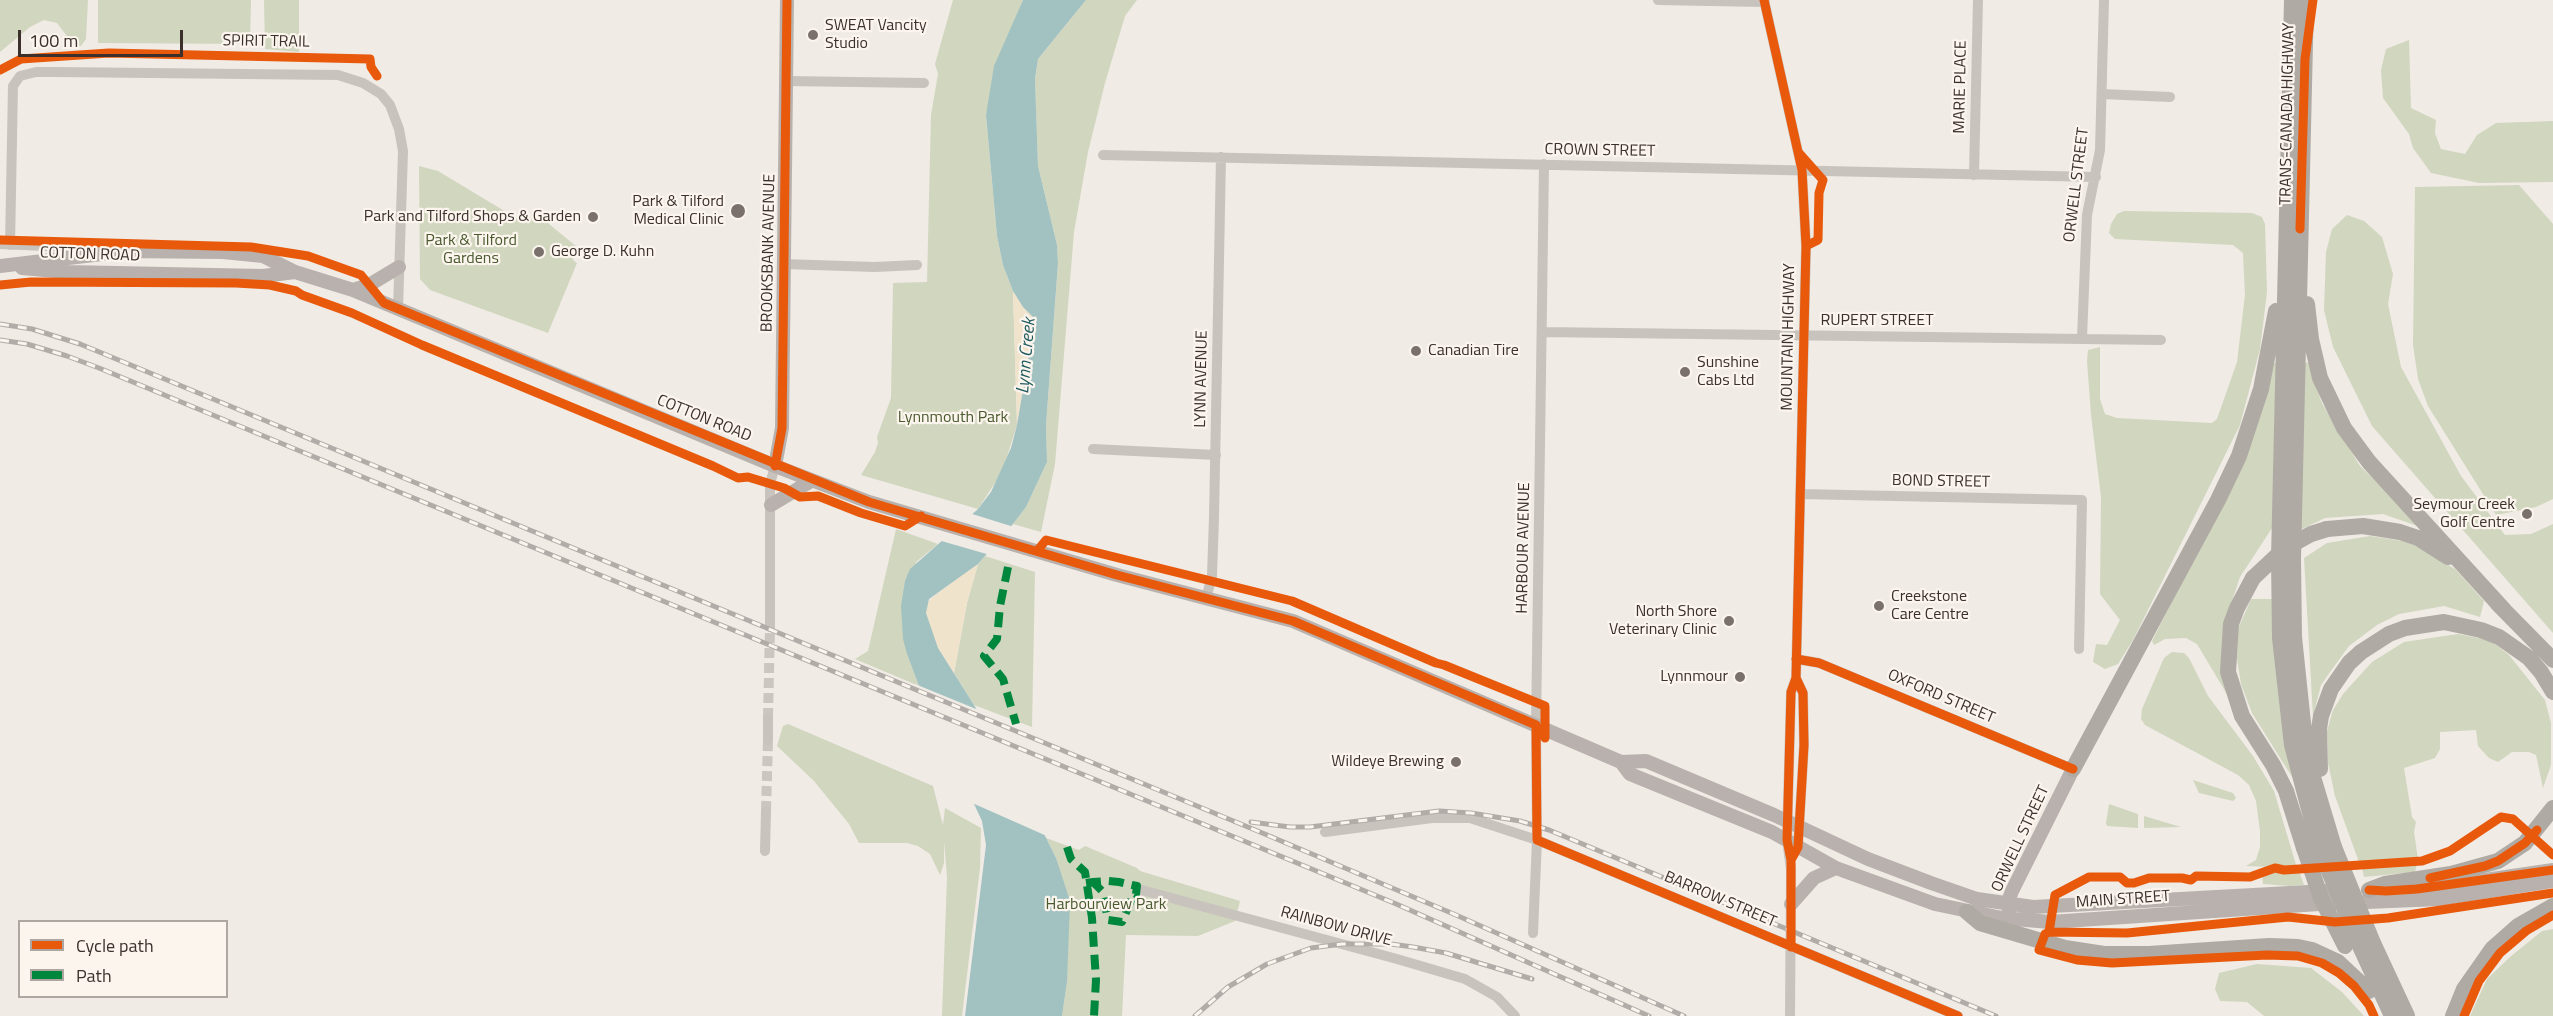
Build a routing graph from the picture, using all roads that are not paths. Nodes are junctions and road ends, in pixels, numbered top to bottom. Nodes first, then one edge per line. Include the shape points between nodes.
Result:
1 (788, 0) edge
2 (1658, 0) edge
3 (1978, 0) edge
4 (2104, 0) edge
5 (2290, 0) edge
6 (2306, 0) edge
7 (2313, 0) edge
8 (1765, 1) edge
9 (2298, 59) junction
10 (786, 81) junction
11 (924, 83) dead end
12 (2102, 94) junction
13 (2170, 97) dead end
14 (1103, 155) dead end
15 (1221, 158) junction
16 (1544, 164) junction
17 (1802, 170) junction
18 (1974, 175) junction
19 (2096, 177) junction
20 (2294, 228) junction
21 (5, 244) edge
22 (129, 251) junction
23 (783, 264) junction
24 (916, 265) dead end
25 (1, 266) edge
26 (399, 267) junction
27 (295, 272) junction
28 (353, 290) junction
29 (398, 309) junction
30 (1542, 332) junction
31 (1804, 336) junction
32 (2082, 338) junction
33 (2161, 340) dead end
34 (1093, 449) dead end
35 (1216, 455) junction
36 (775, 466) junction
37 (811, 481) junction
38 (1800, 494) junction
39 (771, 505) junction
40 (1018, 546) joint
41 (1206, 599) junction
42 (2504, 610) junction
43 (770, 627) tunnel mouth
44 (2079, 649) dead end
45 (1796, 659) junction
46 (2553, 660) edge
47 (2553, 692) edge
48 (768, 718) tunnel mouth
49 (1536, 725) junction
50 (768, 740) tunnel mouth
51 (1621, 762) junction
52 (2073, 769) junction
53 (2553, 808) edge
54 (766, 811) tunnel mouth
55 (1793, 823) junction
56 (1325, 832) dead end
57 (1537, 840) junction
58 (2319, 848) junction
59 (1792, 849) junction
60 (765, 851) dead end
61 (1836, 868) junction
62 (2553, 870) edge
63 (2553, 881) edge
64 (1138, 889) dead end
65 (2368, 890) junction
66 (2007, 903) junction
67 (1791, 904) junction
68 (2553, 906) edge
69 (1966, 912) junction
70 (2020, 920) junction
71 (1533, 933) dead end
72 (2359, 944) junction
73 (1791, 947) junction
74 (2368, 991) junction
75 (1515, 1016) edge
76 (1790, 1016) edge
77 (1958, 1016) edge
78 (2381, 1016) edge
79 (2392, 1016) edge
80 (2407, 1016) edge
81 (2453, 1016) edge

1 - 10 main road, BROOKSBANK AVENUE
2 - 8 street
3 - 18 street, MARIE PLACE
4 - 12 street, ORWELL STREET
5 - 9 highway
6 - 9 highway, TRANS-CANADA HIGHWAY
7 - 9 highway
8 - 17 street, MOUNTAIN HIGHWAY
9 - 20 highway, TRANS-CANADA HIGHWAY
10 - 11 street
10 - 23 main road, BROOKSBANK AVENUE
12 - 13 street
12 - 19 street, ORWELL STREET
14 - 15 street, CROWN STREET
15 - 16 street, CROWN STREET
15 - 35 street, LYNN AVENUE
16 - 17 street, CROWN STREET
16 - 30 street, HARBOUR AVENUE
17 - 18 street, CROWN STREET
17 - 31 street, MOUNTAIN HIGHWAY via 1806,246
18 - 19 street, CROWN STREET
19 - 32 street, ORWELL STREET via 2087,215
20 - 42 highway via 2311,339 2320,378 2336,414 2369,462
20 - 52 highway via 2268,360 2248,432 2218,500
20 - 58 highway, TRANS-CANADA HIGHWAY via 2294,637 2306,742 2316,788
21 - 22 street
21 - 26 street via 13,86 20,76 36,72 338,75 363,82 385,99 394,115 403,151
22 - 25 main road, COTTON ROAD
22 - 27 main road, COTTON ROAD via 263,256
23 - 24 street
23 - 36 main road, BROOKSBANK AVENUE via 782,438
25 - 27 main road, COTTON ROAD via 79,273 263,276
26 - 28 main road
26 - 29 street
27 - 28 main road, COTTON ROAD
28 - 29 main road, COTTON ROAD
29 - 36 main road, COTTON ROAD
30 - 31 street, RUPERT STREET
30 - 49 street, HARBOUR AVENUE
31 - 32 street, RUPERT STREET
31 - 38 street, MOUNTAIN HIGHWAY
32 - 33 street, RUPERT STREET
34 - 35 street
35 - 41 street, LYNN AVENUE via 1212,576
36 - 37 main road, COTTON ROAD
36 - 39 street, BROOKSBANK AVENUE via 770,484
37 - 39 main road
37 - 40 main road, COTTON ROAD
38 - 44 street, BOND STREET via 2082,500
38 - 45 street, MOUNTAIN HIGHWAY
39 - 43 street, BROOKSBANK AVENUE
40 - 41 main road, MAIN STREET
41 - 49 main road, MAIN STREET via 1293,621
42 - 46 highway
42 - 58 highway, bridge via 2450,558 2418,538 2381,527 2346,526 2311,534 2284,549 2253,578 2231,624 2228,672 2242,716
45 - 52 street, OXFORD STREET via 1819,663
45 - 55 street, MOUNTAIN HIGHWAY via 1796,678 1803,693 1804,745
47 - 58 highway via 2529,658 2499,637 2481,630 2453,623 2424,624 2374,642 2339,676 2321,716
48 - 50 street
49 - 51 main road, MAIN STREET
49 - 57 street, HARBOUR AVENUE
51 - 55 main road, MAIN STREET via 1646,761
51 - 59 main road, MAIN STREET via 1630,774 1772,832
52 - 66 main road, ORWELL STREET
53 - 65 highway via 2525,843 2498,861
54 - 60 street
55 - 59 street, MOUNTAIN HIGHWAY
55 - 66 main road, MAIN STREET via 1931,884
56 - 57 street, BARROW STREET via 1432,818 1470,818
57 - 71 street, HARBOUR AVENUE
57 - 73 street, BARROW STREET
58 - 72 highway, TRANS-CANADA HIGHWAY, bridge
58 - 72 highway, bridge via 2321,898
59 - 61 main road, MAIN STREET
59 - 67 street, MOUNTAIN HIGHWAY
61 - 67 main road via 1814,878
61 - 69 main road, MAIN STREET
62 - 65 main road, MAIN STREET via 2438,886
63 - 70 main road, MAIN STREET via 2439,899
64 - 75 street, RAINBOW DRIVE via 1465,979 1497,997
65 - 66 main road, MAIN STREET via 2053,906
66 - 70 main road, ORWELL STREET
67 - 73 street, MOUNTAIN HIGHWAY
68 - 81 highway via 2518,926 2492,949 2464,989
69 - 70 main road, MAIN STREET
69 - 74 highway via 1980,923 2065,948 2104,954 2298,947 2338,962
72 - 74 highway
72 - 79 highway, TRANS-CANADA HIGHWAY
72 - 80 highway, TRANS-CANADA HIGHWAY
73 - 76 street, MOUNTAIN HIGHWAY
73 - 77 street, BARROW STREET
74 - 78 highway

